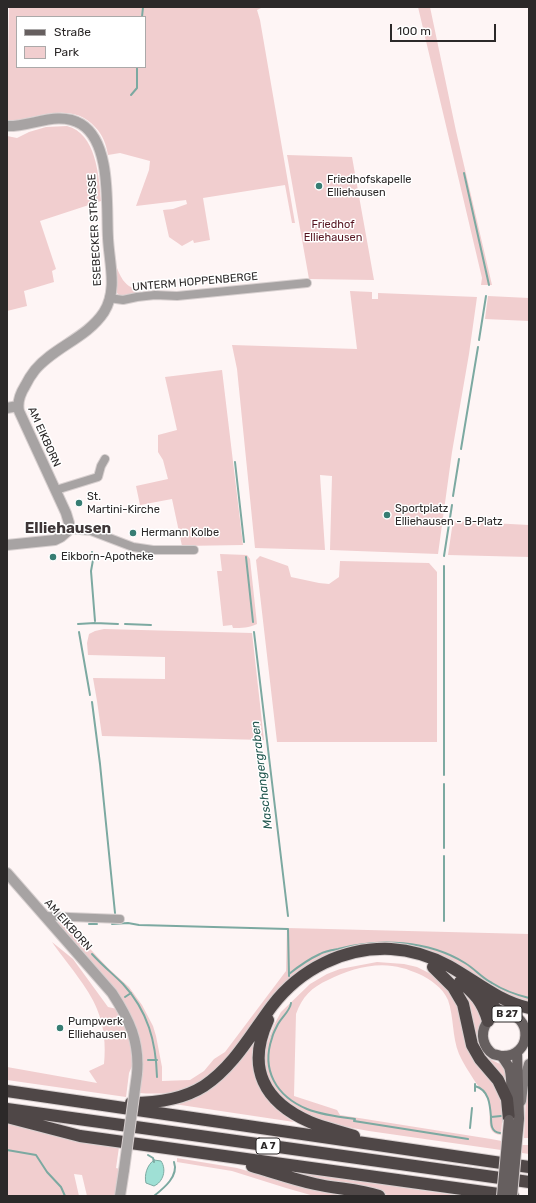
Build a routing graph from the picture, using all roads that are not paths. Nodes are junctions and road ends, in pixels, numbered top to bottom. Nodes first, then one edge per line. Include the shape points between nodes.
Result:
1 (7, 126) edge
2 (306, 283) dead end
3 (110, 298) junction
4 (18, 406) junction
5 (7, 408) edge
6 (105, 459) dead end
7 (56, 490) junction
8 (68, 529) junction
9 (7, 545) edge
10 (194, 550) dead end
11 (9, 879) edge
12 (44, 916) junction
13 (120, 918) dead end
14 (433, 967) junction
15 (468, 979) junction
16 (529, 1008) edge
17 (504, 1014) junction
18 (488, 1021) junction
19 (525, 1023) edge
20 (527, 1035) edge
21 (517, 1052) junction
22 (501, 1056) junction
23 (529, 1064) edge
24 (7, 1092) edge
25 (87, 1102) junction
26 (7, 1109) edge
27 (7, 1117) edge
28 (514, 1120) junction
29 (382, 1146) junction
30 (220, 1156) junction
31 (529, 1167) edge
32 (529, 1182) edge
33 (120, 1196) edge
34 (379, 1196) edge
35 (502, 1196) edge
36 (513, 1196) edge

1 - 3 street, ESEBECKER STRASSE via 56,118 65,119 82,125 93,137 101,156 106,183 111,267
2 - 3 street, UNTERM HOPPENBERGE via 177,296 155,295 122,300
3 - 4 street, AM EIKBORN via 105,310 94,324 36,370 23,390
4 - 5 street
4 - 7 street, AM EIKBORN
6 - 7 street via 100,466 98,477
7 - 8 street, AM EIKBORN via 66,513
8 - 9 street via 55,540
8 - 10 street via 91,530 133,547 153,550
11 - 12 street, AM EIKBORN
12 - 13 street
12 - 33 street, AM EIKBORN, bridge via 112,993 132,1029 138,1061
14 - 18 highway via 454,977 474,993
14 - 28 highway via 453,987 460,999 472,1045 498,1080
14 - 29 highway via 411,959 385,957 360,958 336,964 315,974 287,995 273,1011 261,1037 258,1052 260,1073 281,1105 311,1123
15 - 16 highway via 500,998
15 - 17 highway
15 - 25 highway via 447,965 425,956 402,951 374,949 339,956 291,985 272,1006 236,1056 220,1074 203,1087 181,1097 159,1102
17 - 18 main road, B 27
17 - 19 main road, B 27 via 512,1015
18 - 22 main road, B 27 via 484,1028 484,1041 490,1051
19 - 20 main road, B 27
20 - 21 main road, B 27
21 - 22 main road via 510,1056
21 - 28 main road, B 27
22 - 28 main road, B 27 via 509,1068
23 - 28 main road
24 - 25 highway, A 7
25 - 29 highway, A 7
26 - 32 highway, A 7
27 - 30 highway via 74,1135
28 - 35 main road, B 27, bridge
28 - 36 main road, B 27, bridge
29 - 31 highway, A 7
30 - 34 highway via 299,1180
30 - 36 highway

